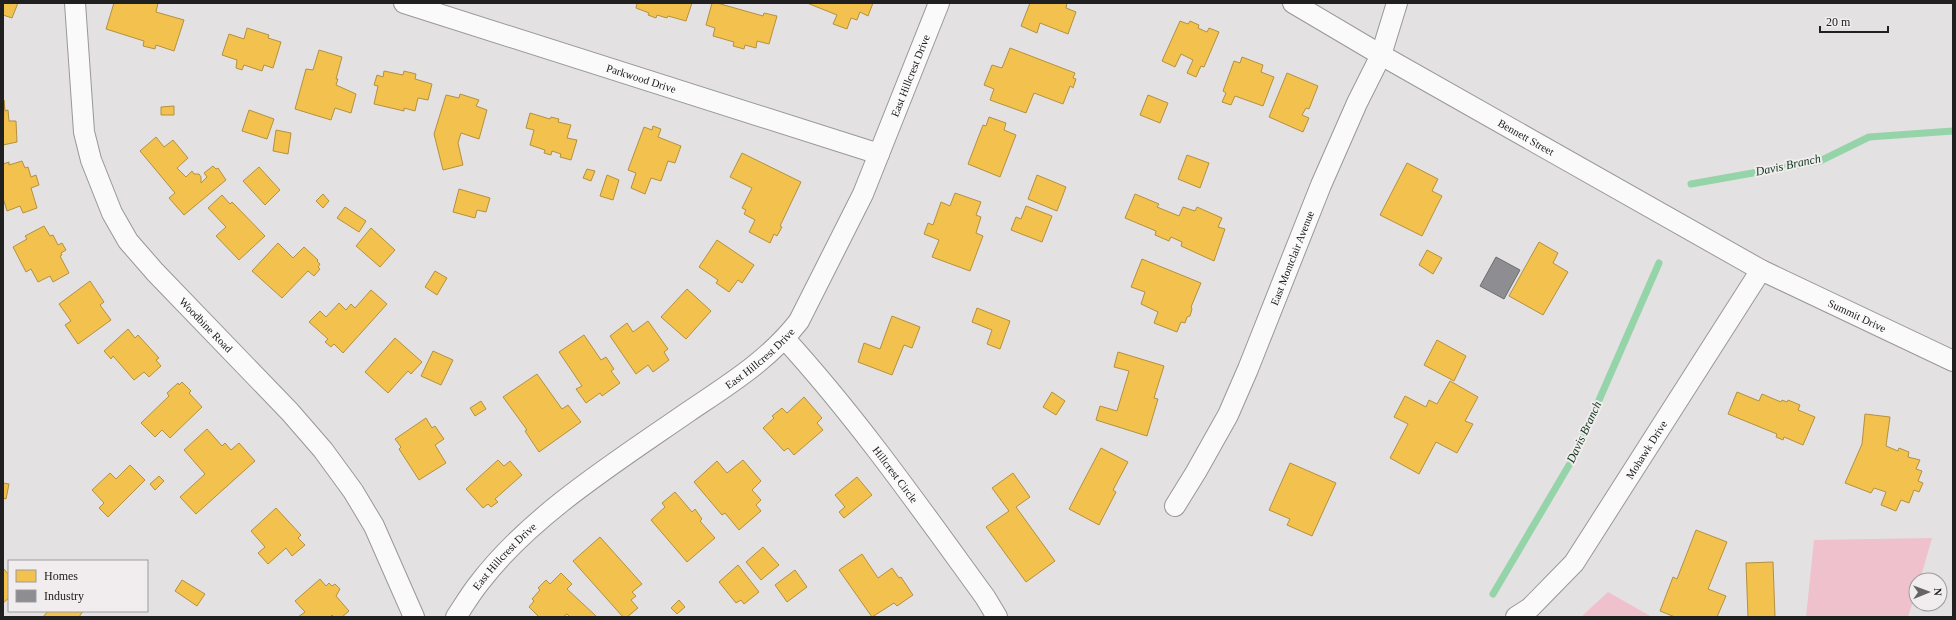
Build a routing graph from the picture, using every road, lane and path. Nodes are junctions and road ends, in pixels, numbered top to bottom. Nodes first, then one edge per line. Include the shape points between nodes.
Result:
1 (75, 3) edge
2 (404, 3) edge
3 (939, 3) edge
4 (1293, 3) edge
5 (1397, 3) edge
6 (1381, 55) junction
7 (879, 154) junction
8 (1761, 270) junction
9 (785, 339) junction
10 (1953, 361) edge
11 (1175, 506) dead end
12 (414, 617) edge
13 (456, 617) edge
14 (997, 617) edge
15 (1516, 617) edge

1 - 12 street, Woodbine Road via 84,132 90,160 112,213 128,241 323,450 353,491 374,526
2 - 7 street, Parkwood Drive
3 - 7 street, East Hillcrest Drive
4 - 6 street, Bennett Street
5 - 6 street, East Montclair Avenue
6 - 8 street, Bennett Street
6 - 11 street, East Montclair Avenue via 1321,185 1236,395 1196,472
7 - 9 street, East Hillcrest Drive via 832,258 799,321
8 - 10 street, Summit Drive
8 - 15 street, Mohawk Drive via 1574,563 1530,608
9 - 13 street, East Hillcrest Drive via 736,380 602,472 536,523 480,582
9 - 14 street, Hillcrest Circle via 822,380 897,475

